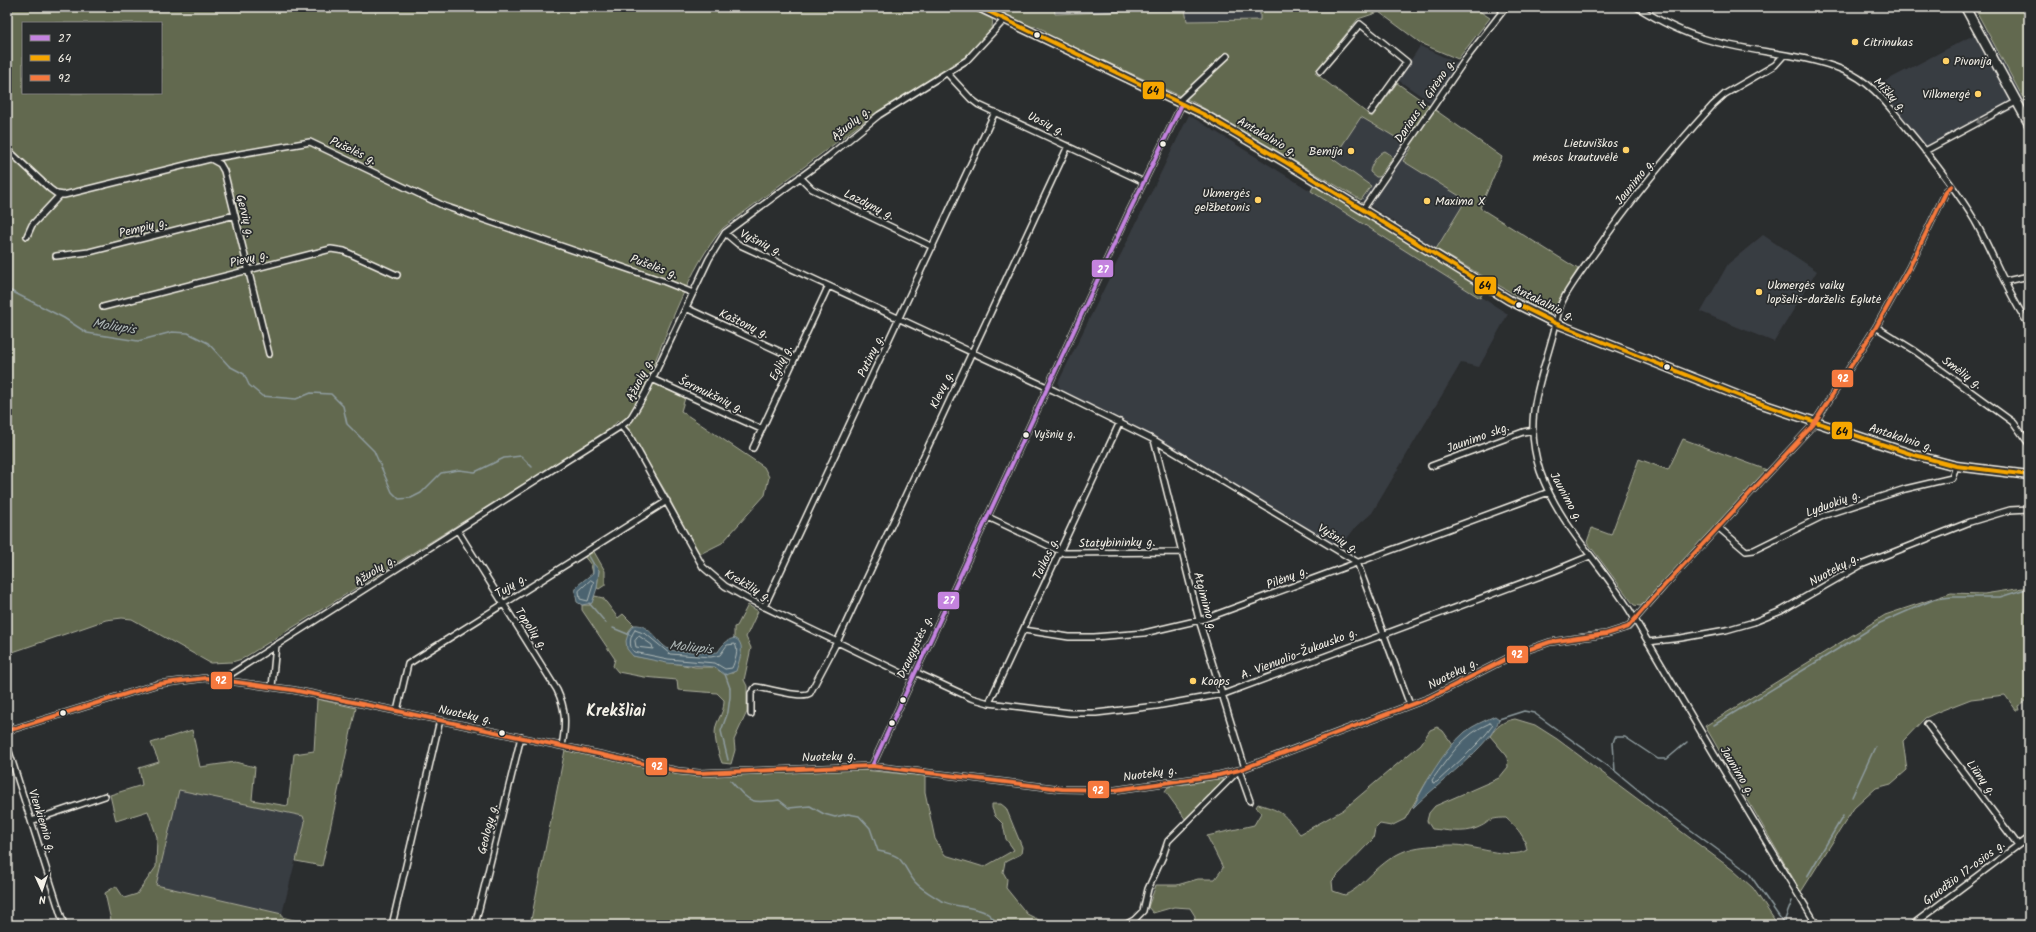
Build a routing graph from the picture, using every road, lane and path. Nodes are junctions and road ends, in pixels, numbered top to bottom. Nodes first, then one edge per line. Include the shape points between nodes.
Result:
1 (979, 7) edge
2 (1506, 7) edge
3 (1637, 7) edge
4 (1965, 7) edge
5 (1005, 19) junction
6 (1784, 55) junction
7 (1227, 56) dead end
8 (1320, 71) dead end
9 (947, 74) junction
10 (2016, 102) junction
11 (1180, 103) junction
12 (995, 112) junction
13 (1371, 112) dead end
14 (2029, 124) edge
15 (1068, 146) junction
16 (7, 150) edge
17 (1925, 151) junction
18 (210, 159) junction
19 (800, 177) junction
20 (1144, 182) junction
21 (1952, 186) junction
22 (60, 195) junction
23 (1363, 209) junction
24 (234, 215) junction
25 (725, 234) junction
26 (27, 236) dead end
27 (933, 247) junction
28 (56, 256) dead end
29 (247, 269) junction
30 (397, 275) dead end
31 (2029, 276) edge
32 (2006, 281) junction
33 (828, 287) junction
34 (693, 293) junction
35 (103, 307) dead end
36 (686, 308) junction
37 (900, 319) junction
38 (1555, 324) junction
39 (2029, 325) edge
40 (1876, 327) junction
41 (970, 353) junction
42 (269, 354) dead end
43 (794, 358) junction
44 (652, 379) junction
45 (1048, 388) junction
46 (1816, 421) junction
47 (1120, 422) junction
48 (621, 426) junction
49 (761, 430) junction
50 (1533, 430) junction
51 (1154, 440) junction
52 (2029, 444) edge
53 (752, 448) dead end
54 (1431, 466) dead end
55 (1956, 466) junction
56 (2029, 476) edge
57 (1549, 492) junction
58 (667, 501) junction
59 (2029, 510) edge
60 (988, 517) junction
61 (1719, 528) junction
62 (458, 531) junction
63 (1060, 552) junction
64 (1181, 552) junction
65 (1590, 556) junction
66 (1358, 562) junction
67 (502, 604) junction
68 (764, 607) junction
69 (1199, 620) junction
70 (1635, 620) junction
71 (1024, 630) junction
72 (1383, 633) junction
73 (836, 642) junction
74 (1648, 642) junction
75 (276, 645) junction
76 (914, 675) junction
77 (223, 679) junction
78 (272, 687) junction
79 (1221, 695) junction
80 (989, 703) junction
81 (1410, 705) junction
82 (397, 711) junction
83 (751, 714) dead end
84 (440, 720) junction
85 (1928, 724) dead end
86 (7, 731) edge
87 (521, 737) junction
88 (7, 745) edge
89 (562, 746) junction
90 (872, 766) junction
91 (1242, 769) junction
92 (105, 796) dead end
93 (1250, 801) dead end
94 (31, 821) junction
95 (2029, 837) edge
96 (2018, 845) junction
97 (64, 925) edge
98 (392, 925) edge
99 (475, 925) edge
100 (1125, 925) edge
101 (1817, 925) edge
102 (1912, 925) edge

1 - 5 main road, Antakalnio g.
2 - 23 street, Dariaus ir Girėno g. via 1465,60
3 - 6 street, Miškų g. via 1672,27 1705,39
4 - 10 main road
5 - 9 street, Ąžuolų g. via 975,53
5 - 11 main road, Antakalnio g.
6 - 17 street, Miškų g. via 1828,65 1861,79 1883,98
6 - 38 street, Jaunimo g. via 1775,65 1725,94 1645,183 1570,287 1557,313
7 - 11 street
8 - 13 street via 1360,24 1407,62
9 - 12 street, Uosių g. via 971,99
9 - 19 street, Ąžuolų g. via 879,115
10 - 14 main road
10 -> 17 street
11 - 20 street, Draugystės g.
11 - 23 main road, Antakalnio g.
12 - 15 street, Uosių g.
12 - 27 street, Putinų g.
15 - 20 street, Uosių g.
15 - 41 street, Klevų g.
16 - 22 street
17 - 21 street, Miškų g.
18 - 22 street, Pušelės g.
18 - 24 street, Gervių g. via 216,160 224,171
18 - 34 street, Pušelės g. via 310,142 444,206
19 - 25 street, Ąžuolų g.
19 - 27 street, Lazdynų g. via 812,188
20 - 45 street, Draugystės g.
21 - 32 street, Miškų g. via 1975,222
21 - 40 street, Nuotekų g. via 1947,190 1909,268
22 - 26 street via 32,225
23 - 38 main road, Antakalnio g. via 1509,300
24 - 28 street, Pempių g. via 89,252
24 - 29 street, Gervių g.
25 - 33 street, Vyšnių g. via 738,244
25 - 34 street, Ąžuolų g.
27 - 37 street, Putinų g.
29 - 30 street, Pievų g. via 337,249
29 - 35 street, Pievų g.
29 - 42 street, Gervių g.
31 - 32 street
32 - 39 street, Miškų g.
33 - 37 street, Vyšnių g.
33 - 43 street, Eglių g.
34 - 36 street, Ąžuolų g.
36 - 43 street, Kaštonų g.
36 - 44 street, Ąžuolų g.
37 - 41 street, Vyšnių g.
37 - 68 street, Putinų g.
38 - 46 main road, Antakalnio g. via 1747,399
38 - 50 street, Jaunimo g. via 1538,385
40 - 46 street, Nuotekų g.
40 - 52 street, Smėlių g. via 2014,423
41 - 45 street, Vyšnių g.
41 - 73 street, Klevų g.
43 - 49 street, Eglių g.
44 - 48 street, Ąžuolų g. via 635,411
44 - 49 street, Šermukšnių g.
45 - 47 street, Vyšnių g.
45 - 60 street, Draugystės g.
46 - 55 main road, Antakalnio g. via 1911,454
46 - 61 street, Nuotekų g.
47 - 51 street, Vyšnių g.
47 - 63 street, Taikos g.
48 - 58 street, Krekšlių g. via 629,435
48 - 62 street, Ąžuolų g.
49 - 53 street, Eglių g.
50 - 54 street, Jaunimo skg.
50 - 57 street, Jaunimo g. via 1540,470
51 - 64 street, Atgimimo g.
51 - 66 street, Vyšnių g.
55 - 56 main road, Antakalnio g.
55 - 61 street, Lyduokių g. via 1952,478 1911,487 1825,515 1754,550 1746,551
57 - 65 street, Jaunimo g.
57 - 66 street, Pilėnų g.
58 - 67 street, Tujų g.
58 - 68 street, Krekšlių g. via 703,567 726,586
59 - 74 street, Nuotekų g. via 2010,510 1970,522 1861,566 1781,611 1754,622 1696,636
60 - 63 street, Statybininkų g.
60 - 76 street, Draugystės g.
61 - 70 street, Nuotekų g.
62 - 67 street, Topolių g.
62 - 75 street, Ąžuolų g.
63 - 64 street, Statybininkų g.
63 - 71 street, Taikos g.
64 - 69 street, Atgimimo g.
65 - 70 street, Jaunimo g.
65 - 72 street, A. Vienuolio-Žukausko g.
66 - 69 street, Pilėnų g.
66 - 72 street, Vyšnių g.
67 - 82 street, Tujų g. via 408,664
67 - 89 street, Topolių g. via 544,667 562,701 565,725
68 - 73 street, Krekšlių g.
69 - 71 street, Pilėnų g. via 1144,633 1094,637 1069,637
69 - 79 street, Atgimimo g.
70 - 74 street, Jaunimo g.
70 - 81 street, Nuotekų g. via 1619,631 1582,639 1550,642 1527,650 1430,698
71 - 80 street, Taikos g.
72 - 79 street, A. Vienuolio-Žukausko g.
72 - 81 street, Vyšnių g.
73 - 76 street, Krekšlių g.
73 - 83 street, Klevų g. via 810,693 804,696 756,688 751,693
74 - 101 street, Jaunimo g.
75 - 77 street, Ąžuolų g.
75 - 78 street
76 - 80 street, A. Vienuolio-Žukausko g.
76 - 90 street, Draugystės g.
77 - 78 street, Nuotekų g.
77 - 86 street, Nuotekų g. via 194,678 158,684
78 - 82 street, Nuotekų g.
79 - 80 street, A. Vienuolio-Žukausko g. via 1096,713 1070,713
79 - 91 street, Atgimimo g.
81 - 91 street, Nuotekų g.
82 - 84 street, Nuotekų g.
84 - 87 street, Nuotekų g.
84 - 98 street
85 - 96 street, Liūnų g.
87 - 89 street, Nuotekų g.
87 - 99 street, Geologų g.
88 - 94 street, Vienkiemio g.
89 - 90 street, Nuotekų g. via 678,771 699,773
90 - 91 street, Nuotekų g. via 1062,789 1115,790 1219,775
91 - 93 street, Atgimimo g.
91 - 100 street via 1168,841 1148,889 1143,911
92 - 94 street
94 - 97 street, Vienkiemio g.
95 - 96 street, Gruodžio 17-osios g.
96 - 102 street, Gruodžio 17-osios g.

